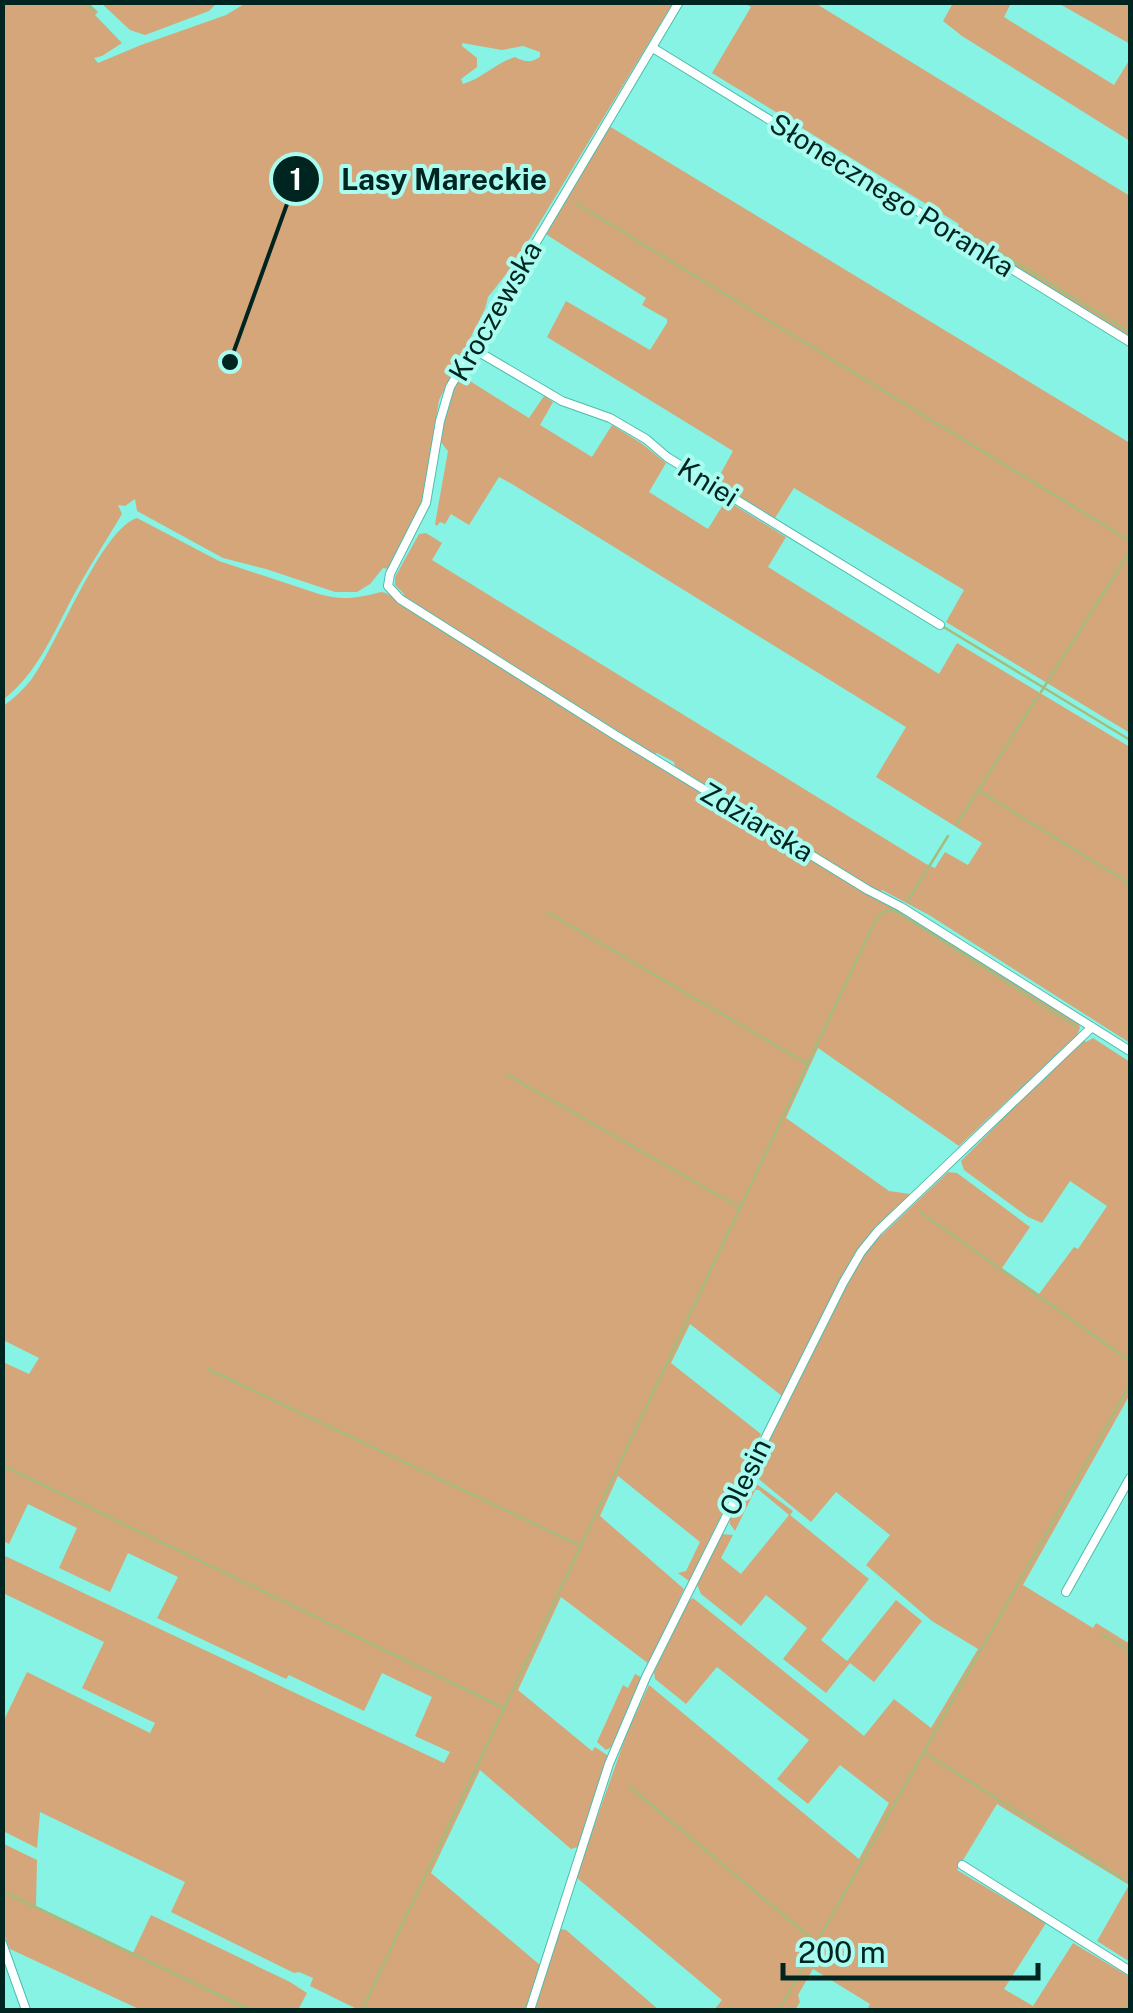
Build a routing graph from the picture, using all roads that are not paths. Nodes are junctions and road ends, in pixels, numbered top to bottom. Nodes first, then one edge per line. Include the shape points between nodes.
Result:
1 (679, 2) edge
2 (653, 48) junction
3 (1130, 342) edge
4 (472, 348) junction
5 (388, 586) joint
6 (940, 625) dead end
7 (1092, 1027) junction
8 (1130, 1052) edge
9 (1130, 1478) edge
10 (1066, 1592) dead end
11 (962, 1865) dead end
12 (2, 1943) edge
13 (1130, 1970) edge
14 (26, 2010) edge
15 (530, 2010) edge

1 - 2 street, Kroczewska
2 - 3 street, Słonecznego Poranka
2 - 4 street, Kroczewska
4 - 5 street, Kroczewska via 444,404 424,510
4 - 6 street, Kniei via 562,401 646,439
5 - 7 street, Zdziarska via 616,735
7 - 8 street, Zdziarska
7 - 15 street, Olesin via 878,1232 843,1283 638,1695 609,1764
9 - 10 street
11 - 13 street
12 - 14 street

